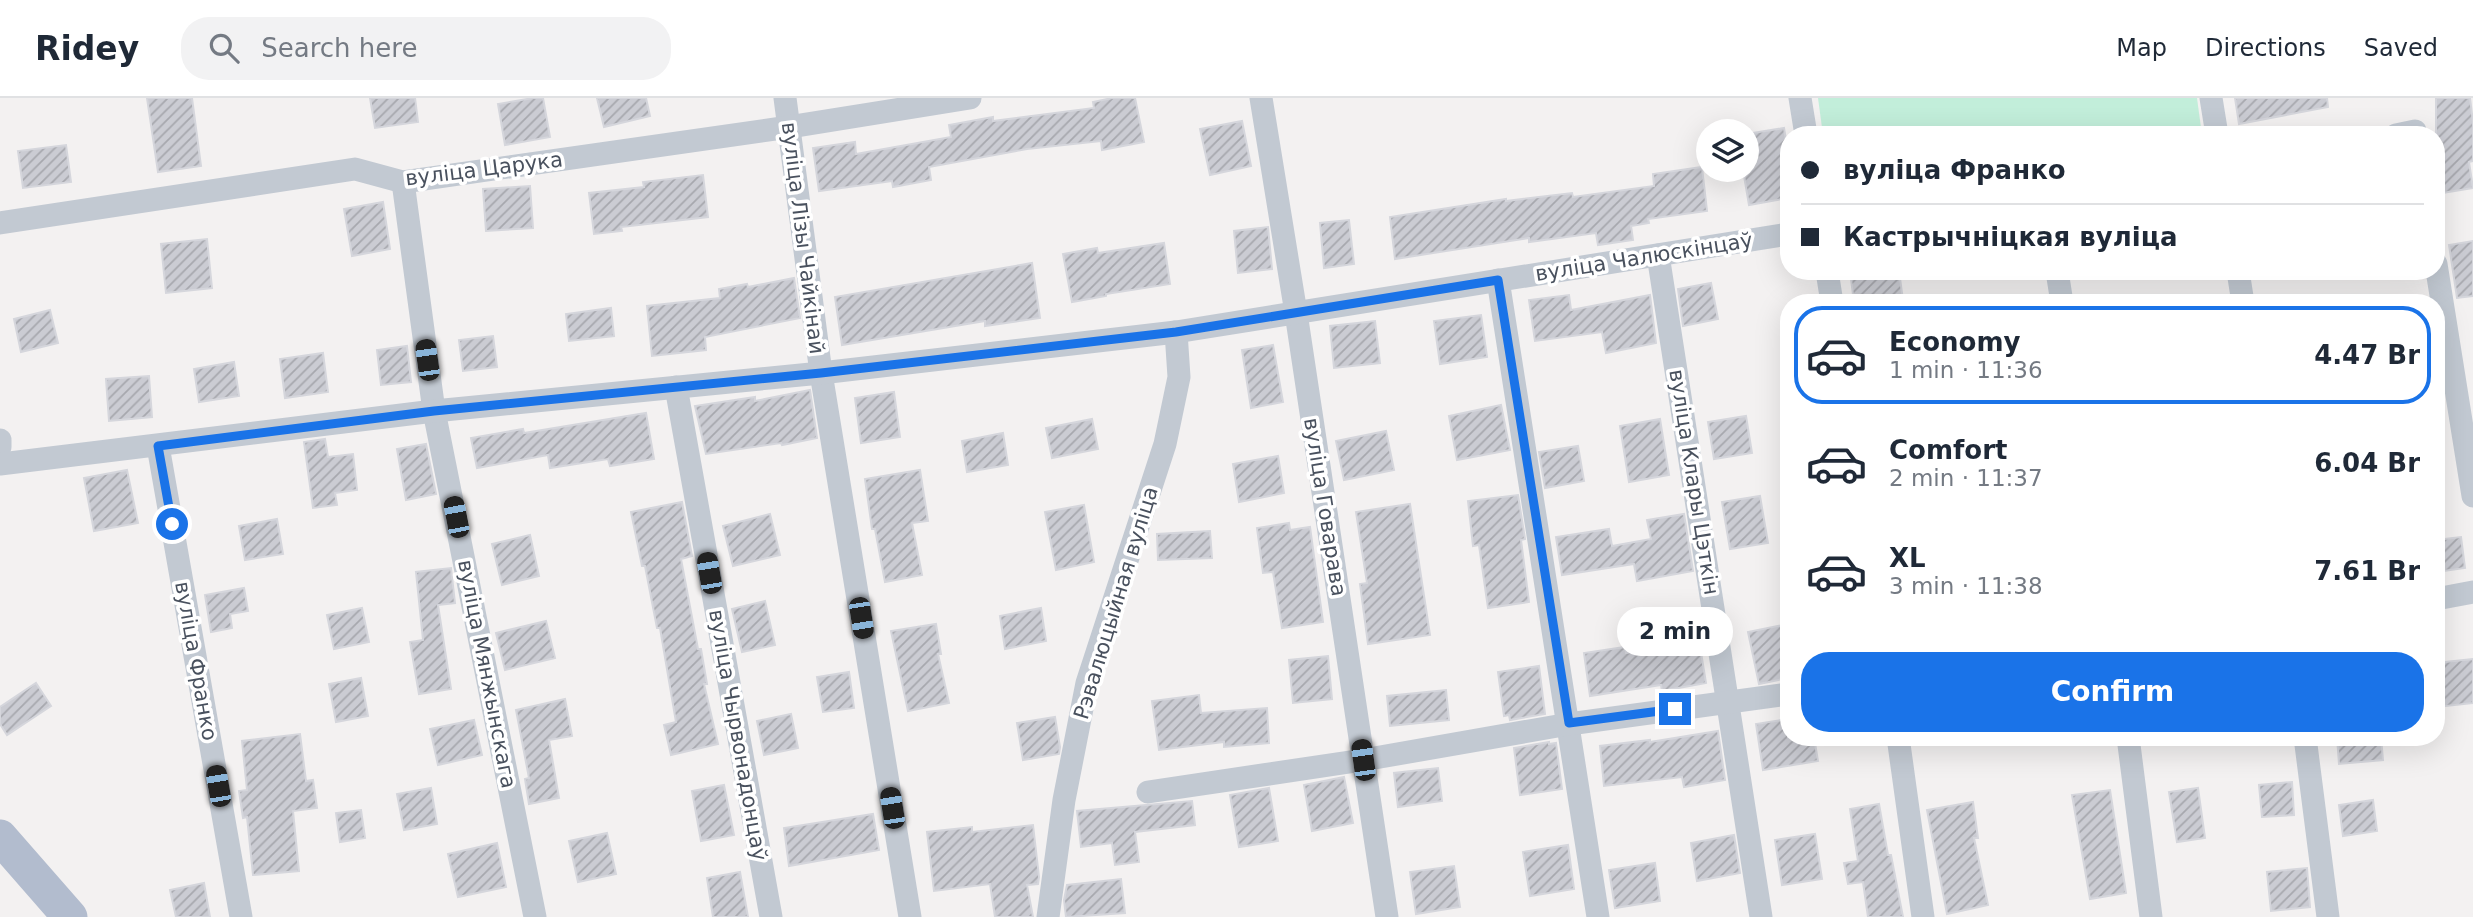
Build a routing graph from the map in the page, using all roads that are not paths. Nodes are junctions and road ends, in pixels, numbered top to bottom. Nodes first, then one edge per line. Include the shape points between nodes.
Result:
1 (785, 98) edge
2 (970, 98) edge
3 (1261, 98) edge
4 (1800, 98) edge
5 (2211, 98) edge
6 (1805, 126) edge
7 (2216, 126) edge
8 (789, 127) junction
9 (402, 182) junction
10 (0, 223) edge
11 (1780, 235) edge
12 (1658, 255) junction
13 (1498, 280) junction
14 (1296, 313) junction
15 (2445, 320) edge
16 (1176, 332) junction
17 (821, 373) junction
18 (676, 387) junction
19 (434, 411) junction
20 (0, 440) edge
21 (158, 446) junction
22 (0, 447) edge
23 (0, 464) edge
24 (2473, 496) edge
25 (2473, 592) edge
26 (2445, 597) edge
27 (1780, 695) edge
28 (1728, 702) junction
29 (1569, 723) junction
30 (1899, 746) edge
31 (2128, 746) edge
32 (2306, 746) edge
33 (1363, 760) junction
34 (1148, 792) dead end
35 (0, 836) edge
36 (69, 917) edge
37 (241, 917) edge
38 (535, 917) edge
39 (771, 917) edge
40 (910, 917) edge
41 (1048, 917) edge
42 (1387, 917) edge
43 (1598, 917) edge
44 (1761, 917) edge
45 (1923, 917) edge
46 (2151, 917) edge
47 (2328, 917) edge

1 - 8 street, вуліца Лізы Чайкінай
2 - 8 street, вуліца Царука
3 - 14 street, вуліца Говарава
4 - 6 street
5 - 7 street
8 - 9 street, вуліца Царука
8 - 17 street, вуліца Лізы Чайкінай
9 - 10 street, вуліца Царука via 355,169
9 - 19 street, вуліца Мянжынскага
11 - 12 street, вуліца Чалюскінцаў
12 - 13 street, вуліца Чалюскінцаў
12 - 28 street, вуліца Клары Цэткін
13 - 14 street, вуліца Чалюскінцаў
13 - 29 street
14 - 16 street, вуліца Чалюскінцаў
14 - 33 street, вуліца Говарава
15 - 24 street
16 - 17 street, вуліца Чалюскінцаў
16 - 41 street, Рэвалюцыйная вуліца via 1179,376 1165,444 1087,683
17 - 18 street, вуліца Чалюскінцаў
17 - 40 street, вуліца Лізы Чайкінай
18 - 19 street, вуліца Чалюскінцаў
18 - 39 street, вуліца Чырвонадонцаў
19 - 21 street, вуліца Чалюскінцаў
19 - 38 street, вуліца Мянжынскага
20 - 22 street
21 - 23 street, вуліца Чалюскінцаў
21 - 37 street, вуліца Франко
25 - 26 street
27 - 28 street
28 - 29 street
28 - 44 street, вуліца Клары Цэткін
29 - 33 street
29 - 43 street
30 - 45 street
31 - 46 street
32 - 47 street
33 - 34 street
33 - 42 street, вуліца Говарава
35 - 36 main road

